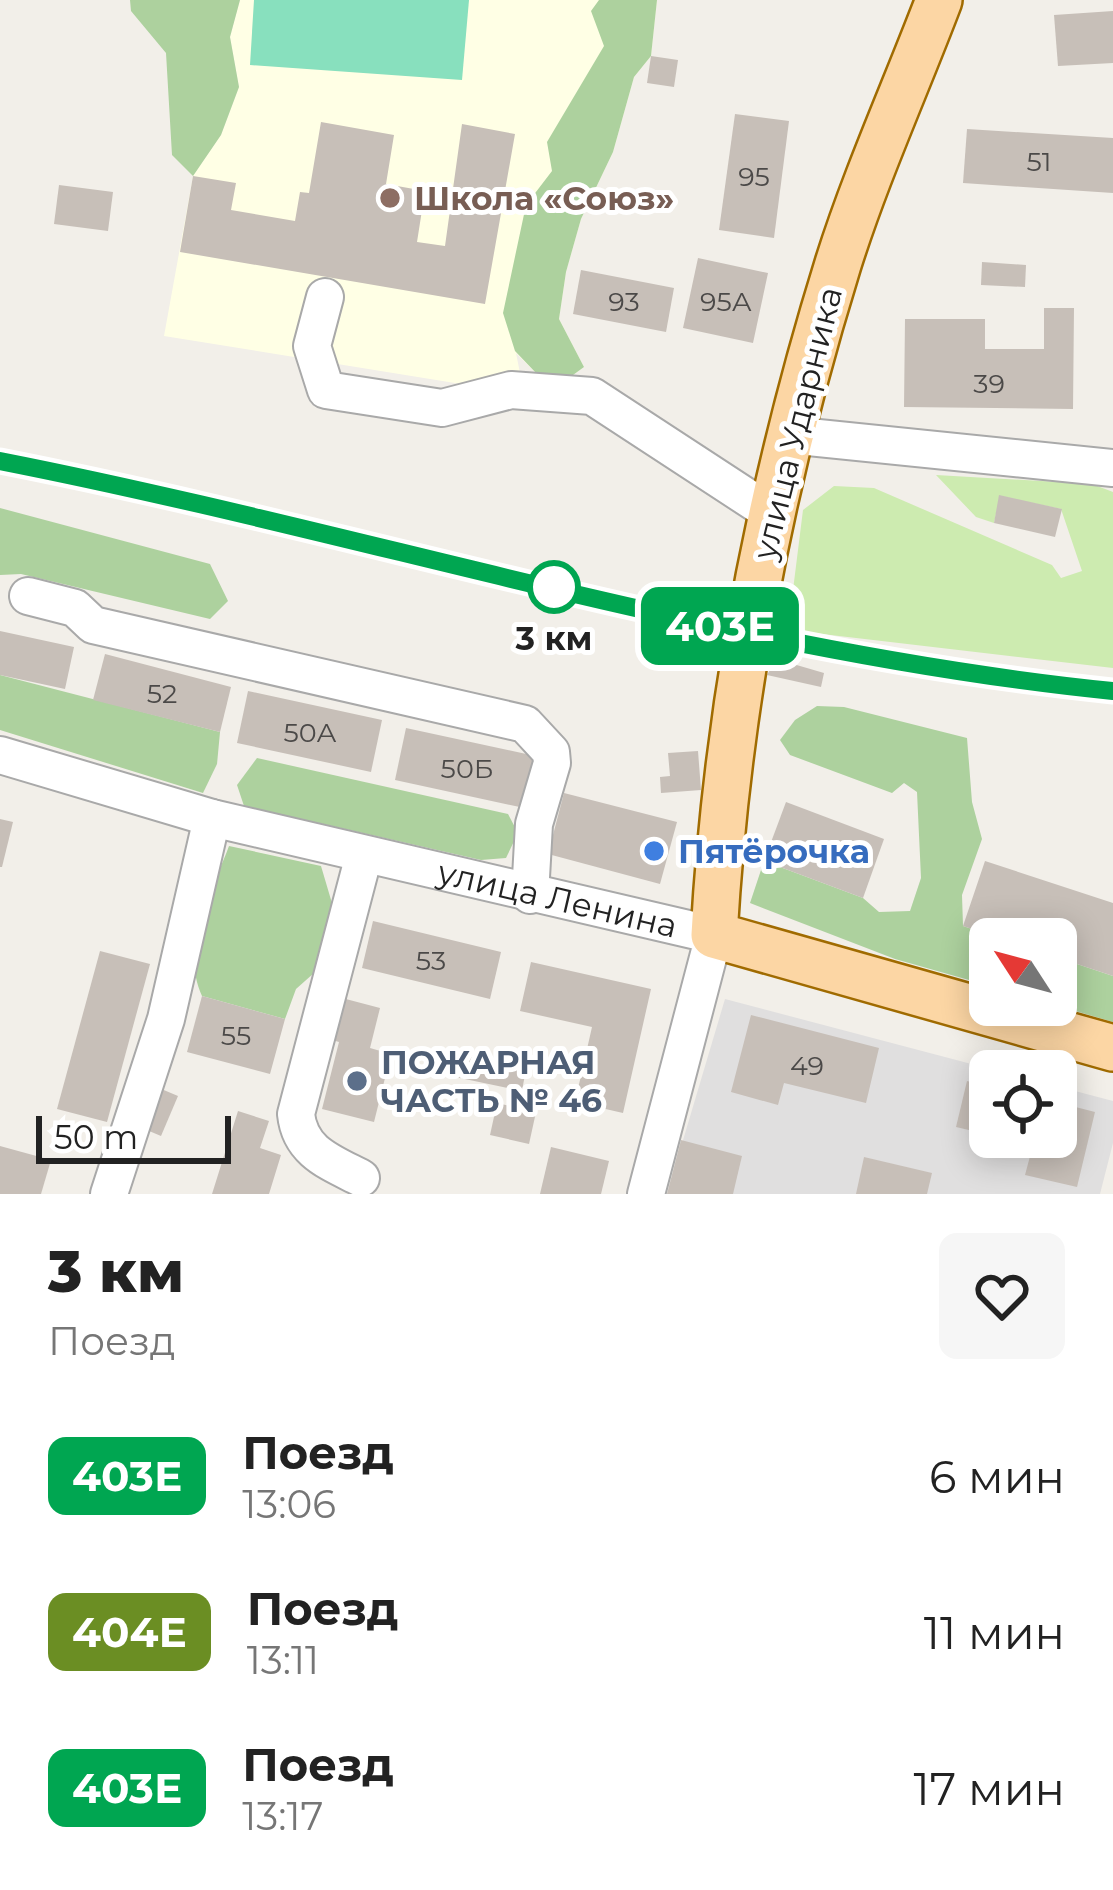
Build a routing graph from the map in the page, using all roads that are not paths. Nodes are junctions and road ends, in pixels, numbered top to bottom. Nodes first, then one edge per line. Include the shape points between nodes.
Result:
1 (939, 0) edge
2 (325, 297) dead end
3 (789, 435) junction
4 (1113, 468) edge
5 (771, 513) junction
6 (28, 596) dead end
7 (0, 755) edge
8 (212, 818) junction
9 (364, 855) junction
10 (530, 895) junction
11 (714, 935) junction
12 (1113, 1048) edge
13 (361, 1178) dead end
14 (109, 1194) edge
15 (646, 1194) edge

1 - 3 main road, улица Ударника via 840,259
2 - 5 street via 312,346 326,390 442,408 511,391 592,396
3 - 4 street
3 - 5 main road, улица Ударника
5 - 11 main road, улица Ударника via 746,632
6 - 10 street via 75,608 93,625 525,724 552,764 534,824
7 - 8 street, улица Ленина
8 - 9 street, улица Ленина
8 - 14 street via 166,1019
9 - 10 street, улица Ленина
9 - 13 street via 296,1114 298,1134 314,1154
10 - 11 street, улица Ленина
11 - 12 main road, улица Ленина
11 - 15 street

